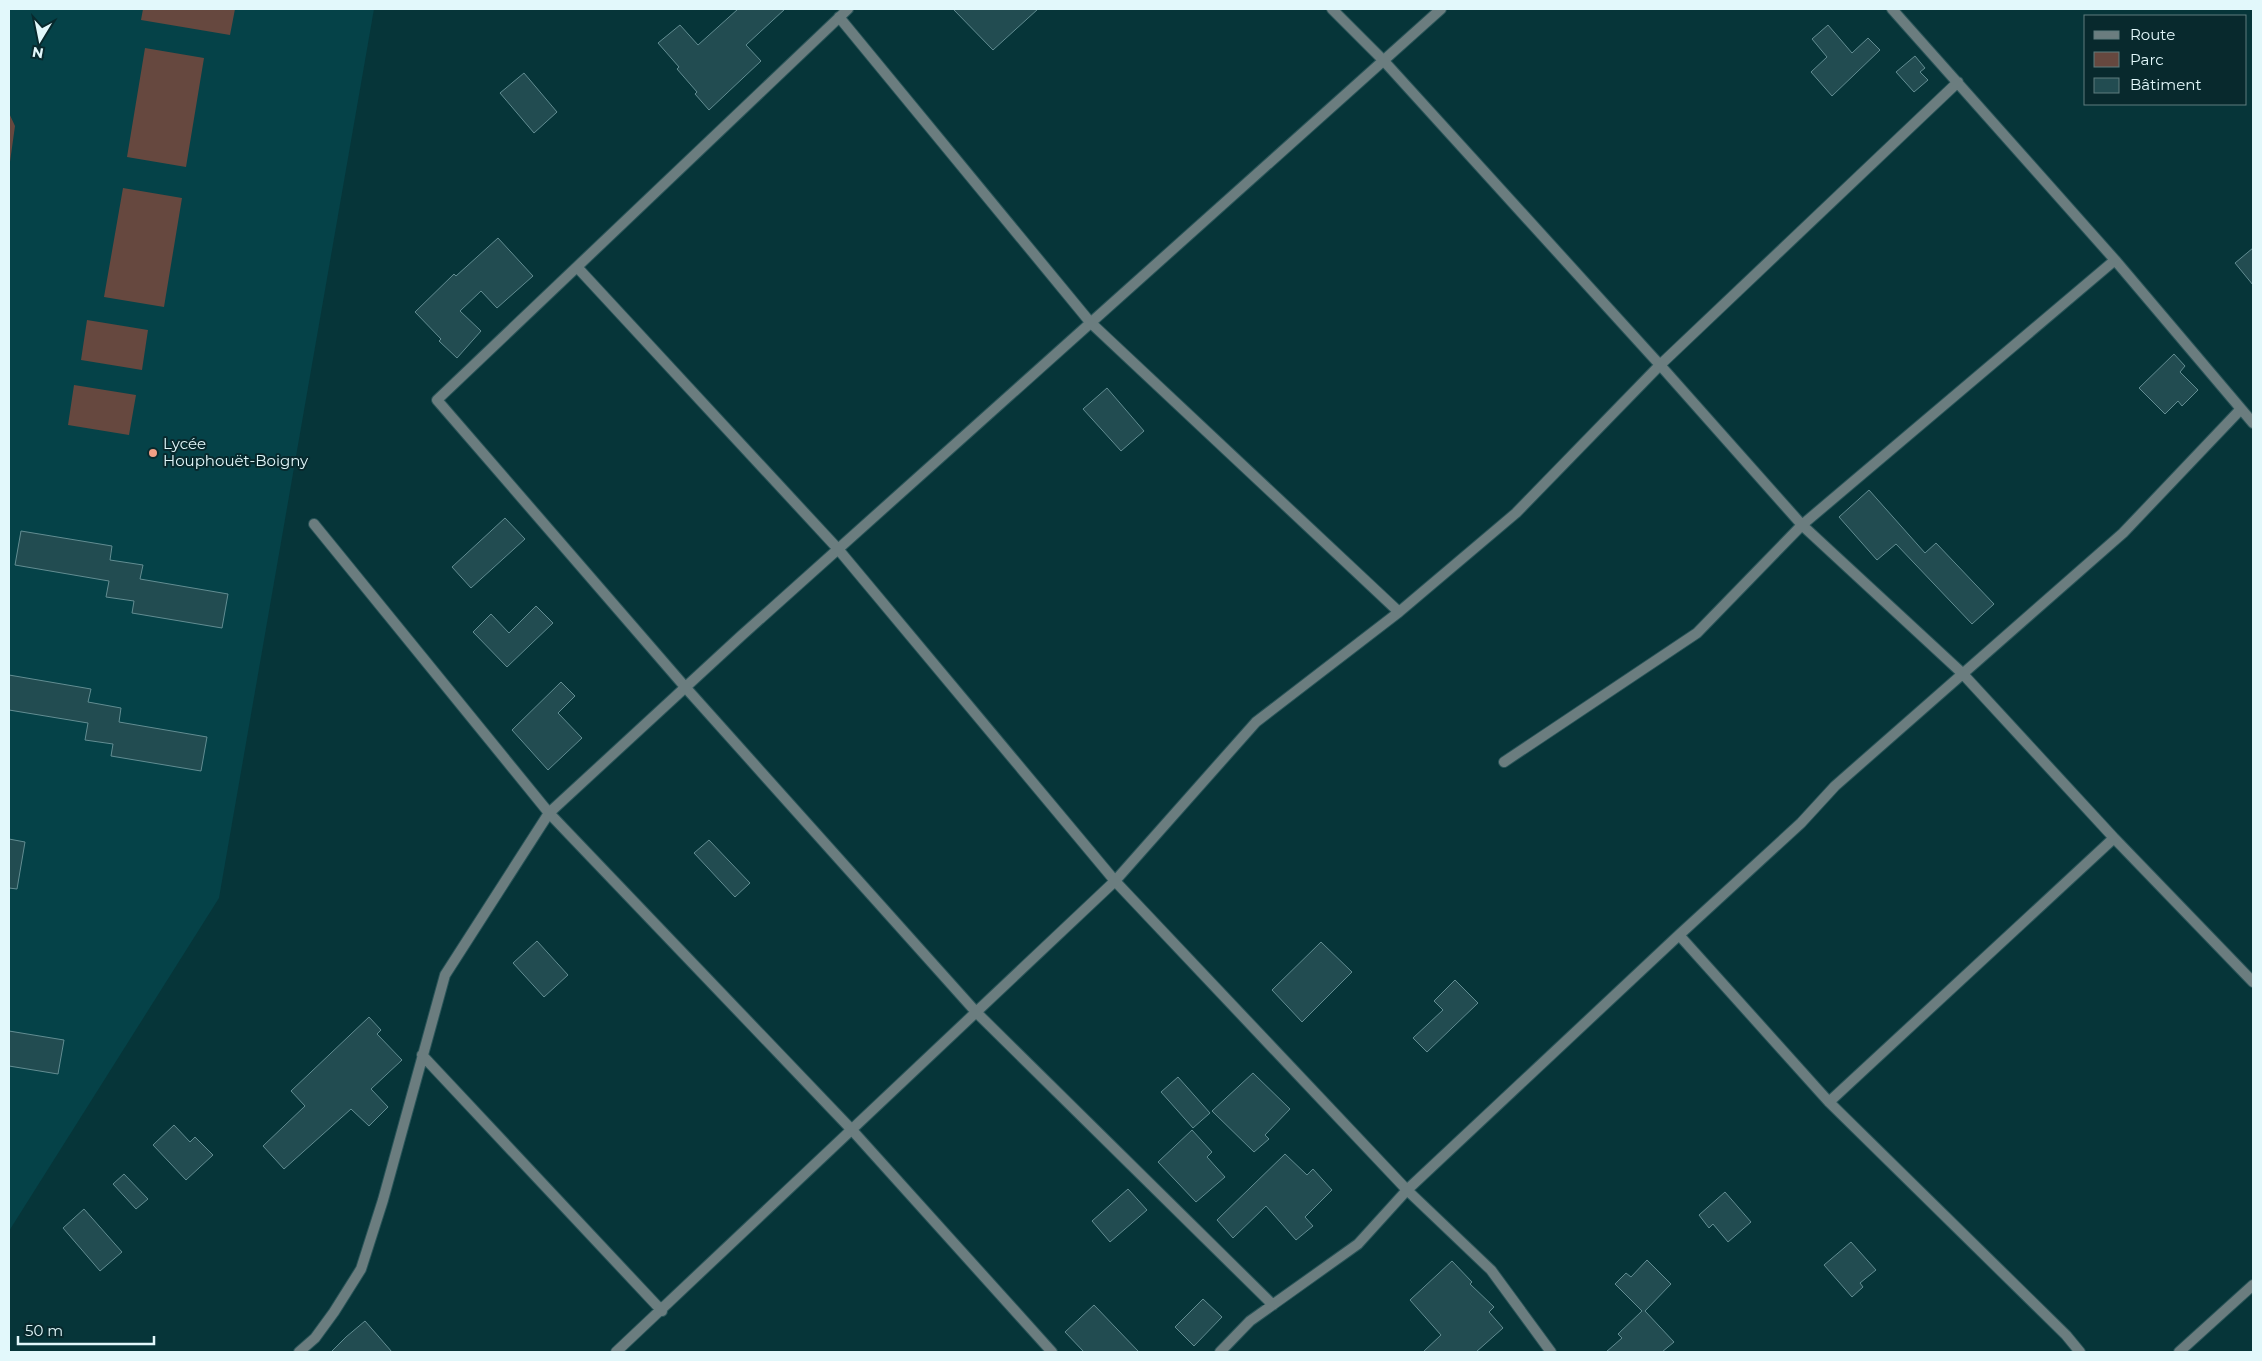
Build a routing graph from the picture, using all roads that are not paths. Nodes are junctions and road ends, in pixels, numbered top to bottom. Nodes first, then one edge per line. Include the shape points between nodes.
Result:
1 (848, 9) edge
2 (1332, 9) edge
3 (1440, 9) edge
4 (1892, 9) edge
5 (839, 17) junction
6 (1383, 60) junction
7 (1958, 82) junction
8 (2115, 260) junction
9 (577, 267) junction
10 (1090, 322) junction
11 (1660, 365) junction
12 (2240, 410) junction
13 (2253, 423) edge
14 (314, 524) dead end
15 (1802, 525) junction
16 (838, 549) junction
17 (1400, 612) junction
18 (1962, 673) junction
19 (686, 688) junction
20 (1504, 762) dead end
21 (549, 813) junction
22 (2114, 838) junction
23 (1115, 881) junction
24 (1679, 934) junction
25 (2253, 982) edge
26 (976, 1012) junction
27 (422, 1055) junction
28 (1829, 1102) junction
29 (852, 1130) junction
30 (1407, 1190) junction
31 (2253, 1286) edge
32 (1273, 1305) junction
33 (662, 1310) junction
34 (299, 1352) edge
35 (616, 1352) edge
36 (1052, 1352) edge
37 (1220, 1352) edge
38 (1551, 1352) edge
39 (2080, 1352) edge
40 (2179, 1352) edge

1 - 5 street
2 - 6 street
3 - 6 street
4 - 7 street
5 - 9 street
5 - 10 street
6 - 10 street
6 - 11 street
7 - 8 street
7 - 11 street
8 - 12 street
8 - 15 street
9 - 16 street
9 - 19 street via 437,400
10 - 16 street
10 - 17 street
11 - 15 street
11 - 17 street via 1516,513
12 - 13 street
12 - 18 street via 2123,532
14 - 21 street
15 - 18 street
15 - 20 street via 1698,633
16 - 19 street
16 - 23 street
17 - 23 street via 1256,722
18 - 22 street
18 - 24 street via 1835,786 1801,823
19 - 21 street
19 - 26 street
21 - 27 street via 445,975
21 - 29 street
22 - 25 street
22 - 28 street
23 - 26 street
23 - 30 street
24 - 28 street
24 - 30 street
26 - 29 street
26 - 32 street
27 - 33 street
27 - 34 street via 361,1269 315,1338
28 - 39 street
29 - 33 street
29 - 36 street
30 - 32 street via 1358,1244
30 - 38 street via 1492,1270
31 - 40 street
32 - 37 street via 1250,1320
33 - 35 street

